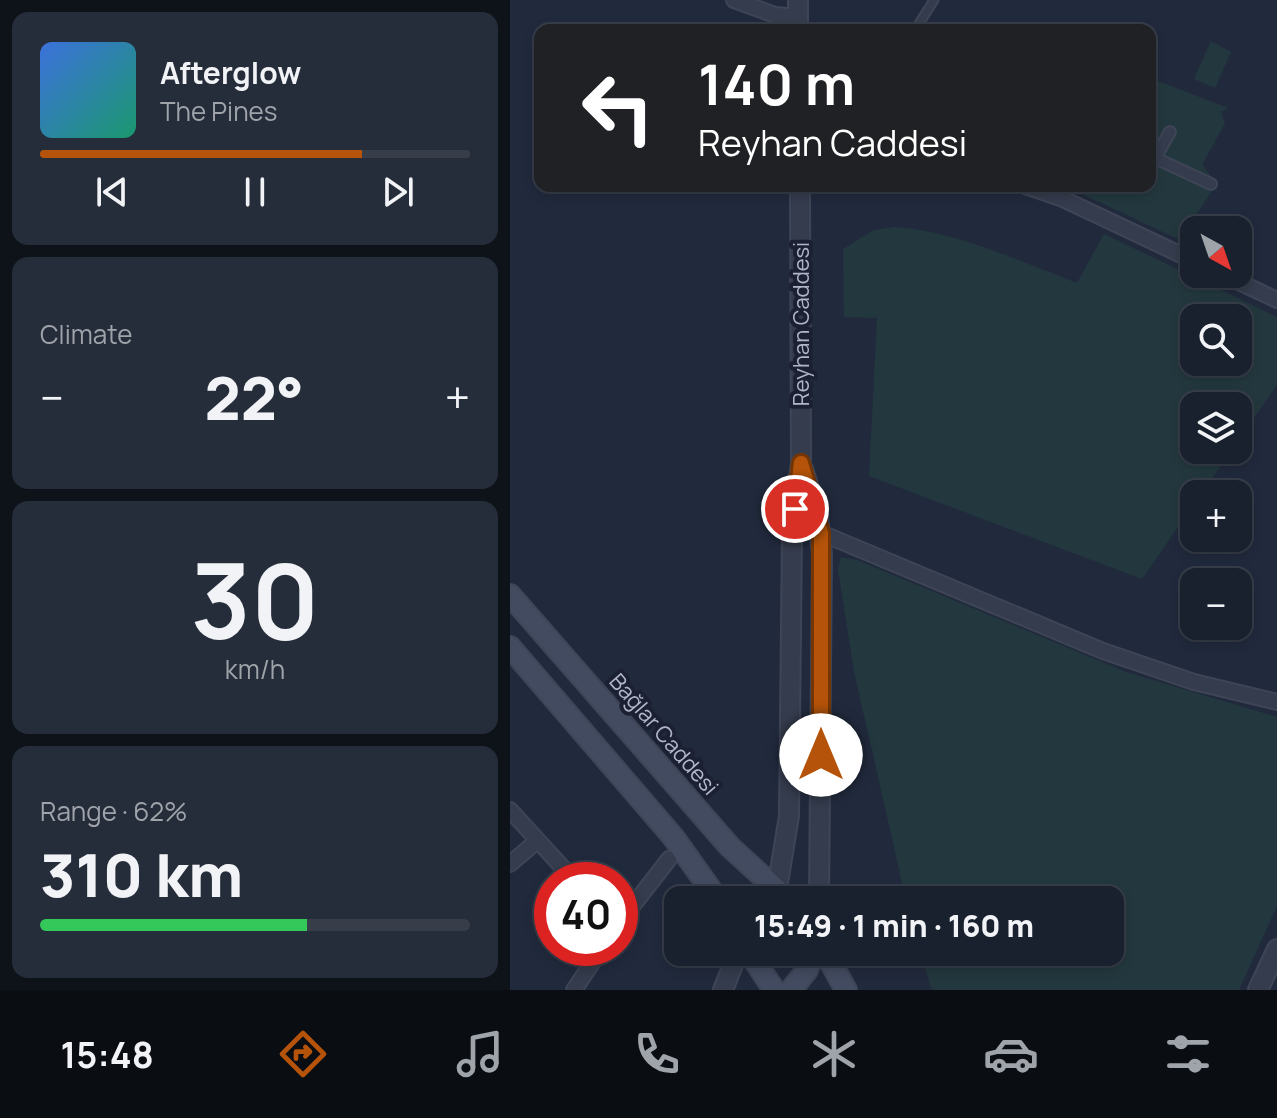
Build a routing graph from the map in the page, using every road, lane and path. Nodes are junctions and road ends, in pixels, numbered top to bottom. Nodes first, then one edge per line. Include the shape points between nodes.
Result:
1 (734, 0) edge
2 (934, 0) edge
3 (798, 16) edge
4 (919, 24) edge
5 (1170, 132) dead end
6 (1156, 154) edge
7 (1156, 160) edge
8 (1211, 184) dead end
9 (800, 192) edge
10 (1043, 192) edge
11 (1180, 254) edge
12 (1252, 288) edge
13 (1277, 300) edge
14 (801, 463) junction
15 (821, 533) junction
16 (510, 595) edge
17 (510, 647) edge
18 (1277, 702) edge
19 (510, 810) edge
20 (537, 841) junction
21 (669, 859) dead end
22 (557, 862) edge
23 (510, 864) edge
24 (708, 886) edge
25 (768, 886) edge
26 (779, 886) edge
27 (819, 886) edge
28 (638, 899) edge
29 (1277, 949) edge
30 (590, 966) edge
31 (732, 966) edge
32 (758, 966) edge
33 (809, 966) edge
34 (833, 966) edge
35 (574, 990) edge
36 (723, 990) edge
37 (774, 990) edge
38 (791, 990) edge
39 (846, 990) edge
40 (1258, 990) edge

1 - 3 street via 775,15
2 - 4 lane
5 - 6 street
7 - 8 street
9 - 14 street, Reyhan Caddesi
10 - 11 street
12 - 13 street
14 - 15 street, Reyhan Caddesi
14 - 26 street, Reyhan Caddesi via 792,532 789,816
15 - 18 street via 1103,651 1194,682
15 - 27 street, Reyhan Caddesi
16 - 25 main road, Bağlar Caddesi
17 - 24 main road via 674,838
19 - 20 street
20 - 22 street
20 - 23 street
21 - 28 street
29 - 40 street
30 - 35 street
31 - 36 street
32 - 37 main road
33 - 38 main road
34 - 39 main road

